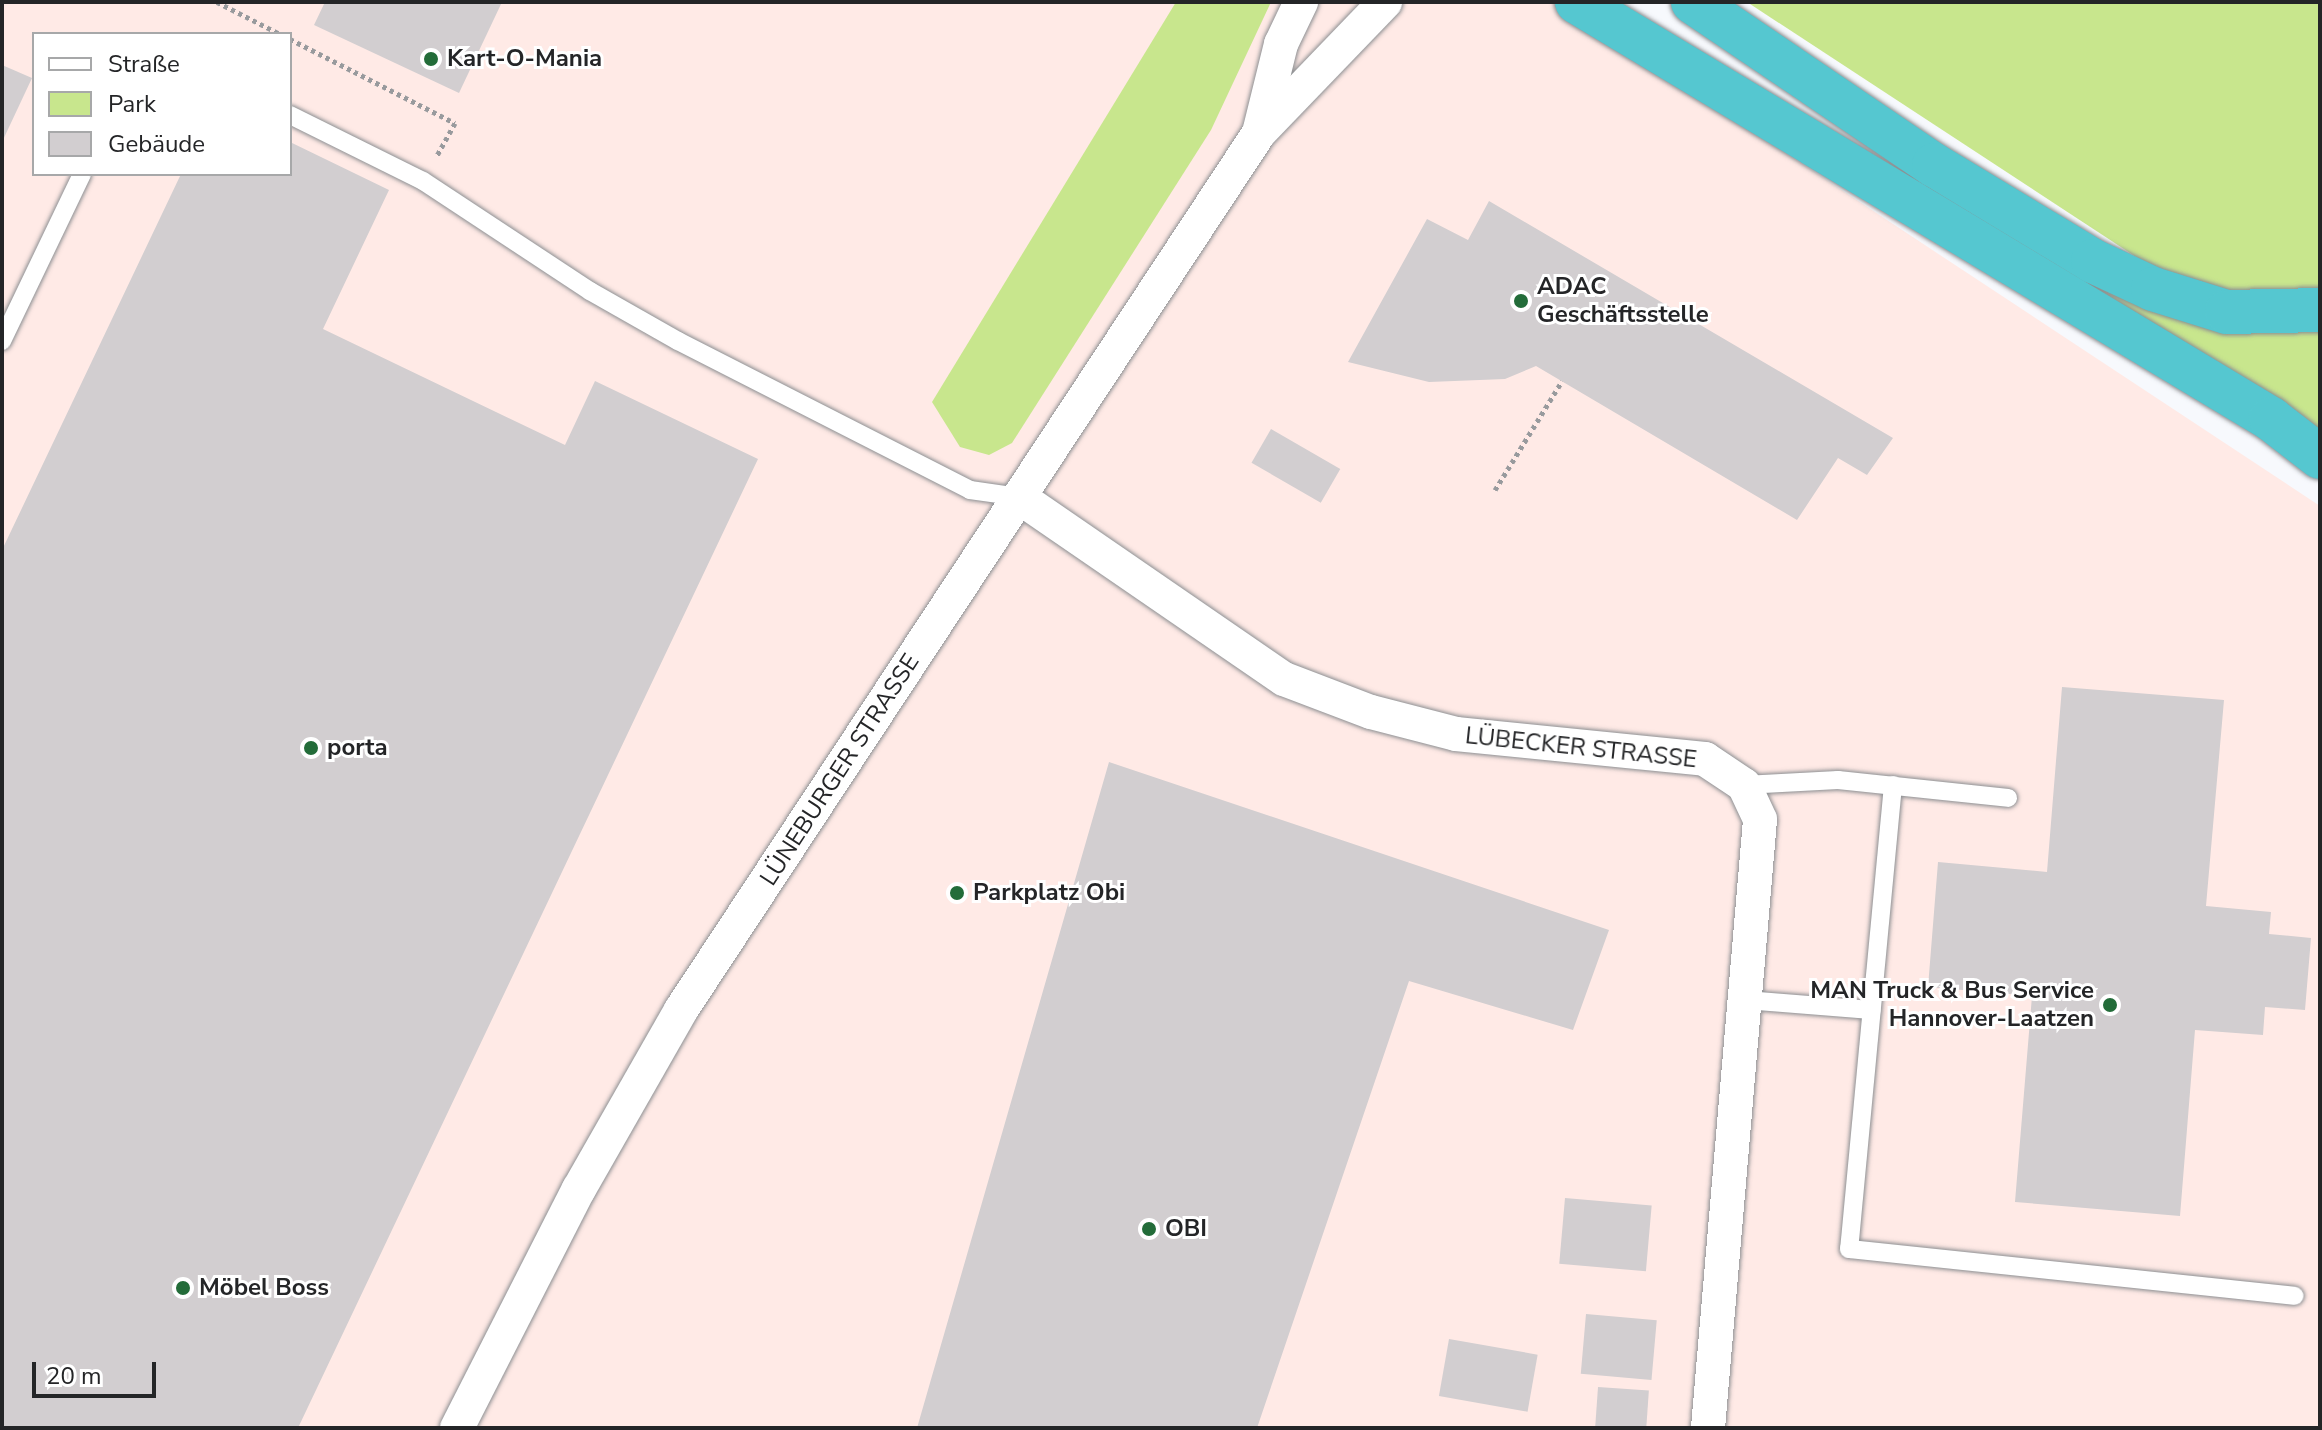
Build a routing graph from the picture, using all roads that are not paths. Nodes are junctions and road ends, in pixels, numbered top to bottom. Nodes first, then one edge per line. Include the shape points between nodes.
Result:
1 (1301, 2) edge
2 (1385, 2) edge
3 (1577, 2) edge
4 (1693, 2) edge
5 (292, 116) edge
6 (1259, 133) junction
7 (81, 176) edge
8 (2320, 310) edge
9 (2, 341) edge
10 (2320, 457) edge
11 (1019, 497) junction
12 (1744, 785) junction
13 (1893, 785) junction
14 (2008, 798) dead end
15 (1745, 1000) junction
16 (1872, 1010) junction
17 (2295, 1296) dead end
18 (457, 1428) edge
19 (1708, 1428) edge

1 - 6 street, LÜNEBURGER STRASSE via 1281,44
2 - 6 street, LÜNEBURGER STRASSE
3 - 10 highway via 2271,419
4 - 8 highway via 1934,165 2093,261 2153,289 2227,312
5 - 11 lane via 423,181 590,291 678,341 970,490
6 - 11 street, LÜNEBURGER STRASSE
7 - 9 lane
11 - 12 street, LÜBECKER STRASSE via 1284,679 1371,712 1456,734 1705,759
11 - 18 street, LÜNEBURGER STRASSE via 681,1010 579,1189
12 - 13 lane via 1838,780
12 - 15 street via 1760,820
13 - 14 lane
13 - 16 lane
15 - 16 lane
15 - 19 street
16 - 17 lane via 1849,1249

